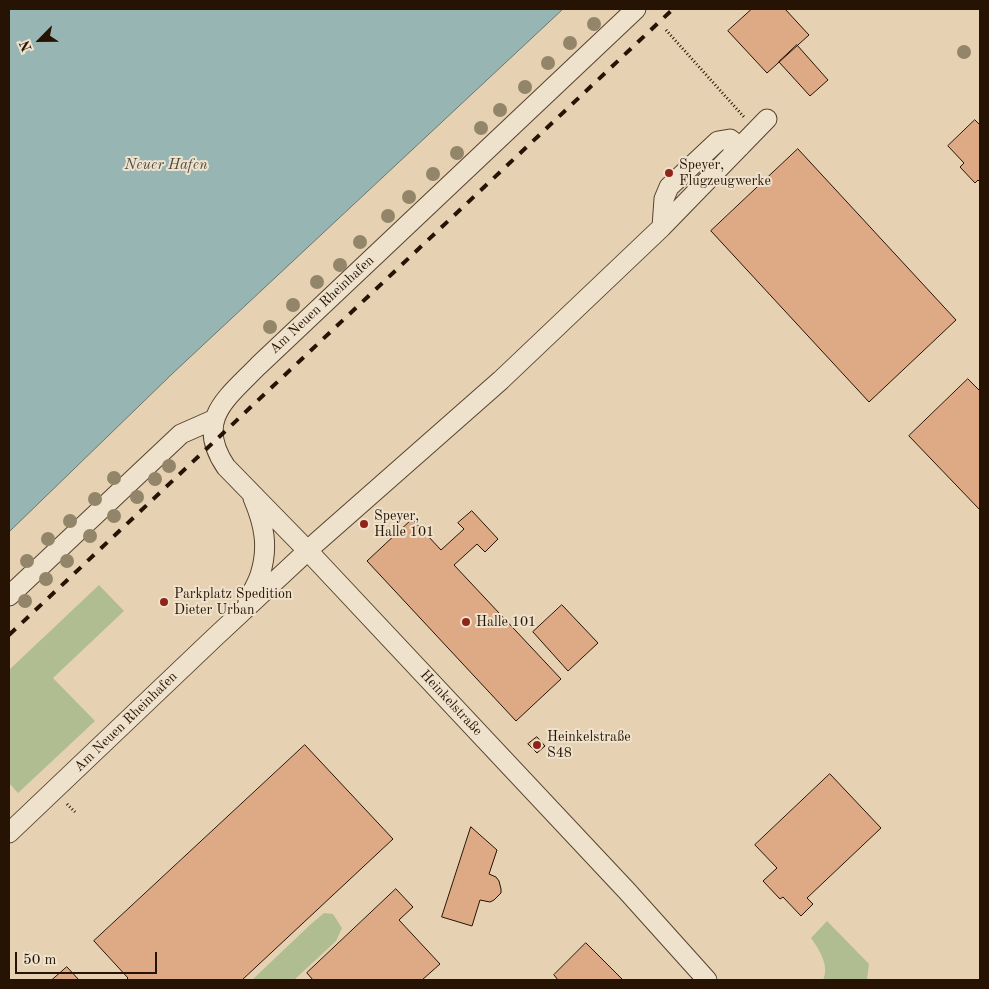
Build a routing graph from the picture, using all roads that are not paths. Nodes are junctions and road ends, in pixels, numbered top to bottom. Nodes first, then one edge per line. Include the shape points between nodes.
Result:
1 (636, 9) edge
2 (762, 125) road end
3 (215, 419) junction
4 (250, 491) junction
5 (308, 551) junction
6 (9, 596) edge
7 (243, 610) junction
8 (9, 833) edge
9 (707, 980) edge

1 - 3 street, Am Neuen Rheinhafen via 258,366 224,401
2 - 5 street, Am Neuen Rheinhafen via 740,147 730,139 718,140 669,188 664,199 662,227 501,380
3 - 4 street, Heinkelstraße via 212,432 220,457
3 - 6 street via 181,434
4 - 5 street, Heinkelstraße
4 - 7 street, Am Neuen Rheinhafen via 260,515 264,556 260,576
5 - 7 street, Am Neuen Rheinhafen
5 - 9 street, Heinkelstraße
7 - 8 street, Am Neuen Rheinhafen

